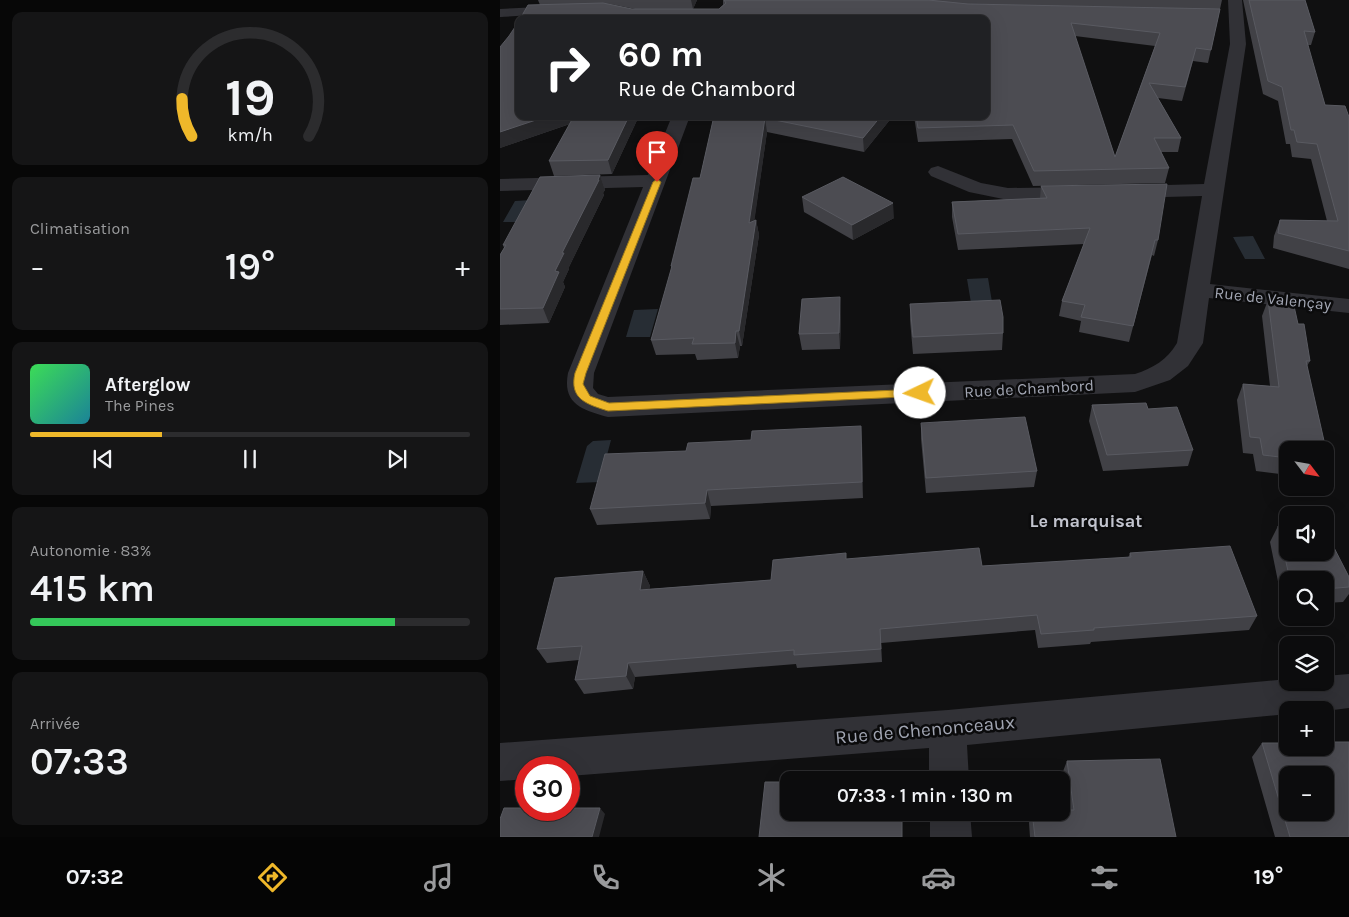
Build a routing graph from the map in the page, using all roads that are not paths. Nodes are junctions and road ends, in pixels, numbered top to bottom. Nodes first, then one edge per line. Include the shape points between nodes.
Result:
1 (578, 10) edge
2 (1232, 10) edge
3 (500, 13) edge
4 (680, 120) edge
5 (938, 172) dead end
6 (657, 182) junction
7 (500, 185) edge
8 (1213, 190) junction
9 (1198, 290) junction
10 (1349, 306) edge
11 (1349, 692) edge
12 (948, 728) junction
13 (500, 762) edge
14 (949, 771) edge
15 (950, 821) edge
16 (951, 837) edge

1 - 3 street
2 - 8 street, Rue de Chambord via 1238,44
4 - 6 street, Rue de Chambord
5 - 8 street via 976,188 1008,194
6 - 7 street
6 - 9 street, Rue de Chambord via 578,384 586,399 608,407 1135,383 1170,370 1182,359 1190,343
8 - 9 street, Rue de Chambord
9 - 10 street, Rue de Valençay
11 - 12 street, Rue de Chenonceaux
12 - 13 street, Rue de Chenonceaux
12 - 14 street
15 - 16 street

